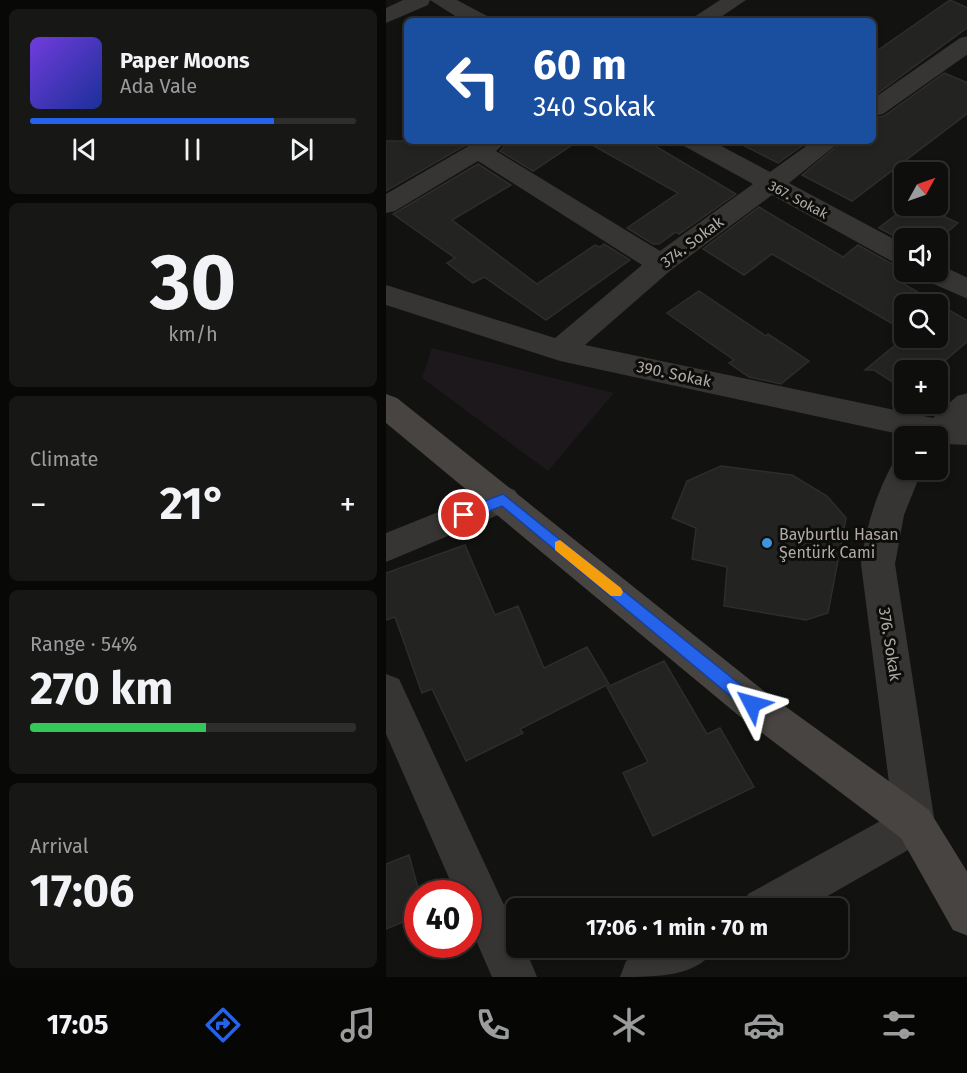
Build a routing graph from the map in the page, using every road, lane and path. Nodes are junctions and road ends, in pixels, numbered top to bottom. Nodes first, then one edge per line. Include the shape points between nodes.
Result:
1 (419, 0) edge
2 (441, 0) edge
3 (735, 0) edge
4 (386, 16) edge
5 (474, 18) edge
6 (704, 18) edge
7 (968, 43) edge
8 (876, 108) edge
9 (698, 144) edge
10 (825, 144) edge
11 (487, 146) edge
12 (769, 184) junction
13 (386, 205) edge
14 (894, 251) edge
15 (661, 264) junction
16 (948, 280) edge
17 (968, 290) edge
18 (386, 295) edge
19 (560, 350) junction
20 (968, 404) edge
21 (386, 406) edge
22 (909, 426) edge
23 (948, 431) edge
24 (900, 480) edge
25 (503, 499) junction
26 (386, 548) edge
27 (386, 691) edge
28 (915, 824) junction
29 (783, 898) edge
30 (968, 915) edge
31 (675, 958) edge
32 (515, 977) edge
33 (642, 977) edge

1 - 4 street
2 - 5 street
3 - 6 street
7 - 8 street
9 - 12 street, 367. Sokak
10 - 12 street, 374. Sokak
11 - 13 street
11 - 15 street
12 - 14 street, 367. Sokak
12 - 15 street, 374. Sokak
15 - 19 street, 374. Sokak
16 - 17 street
18 - 19 street, 390. Sokak
19 - 22 street, 390. Sokak
20 - 23 street
21 - 25 street
24 - 28 street, 376. Sokak via 882,526 878,564
25 - 26 street
25 - 28 street via 752,704
27 - 32 street
28 - 29 street
28 - 30 street
31 - 33 street

